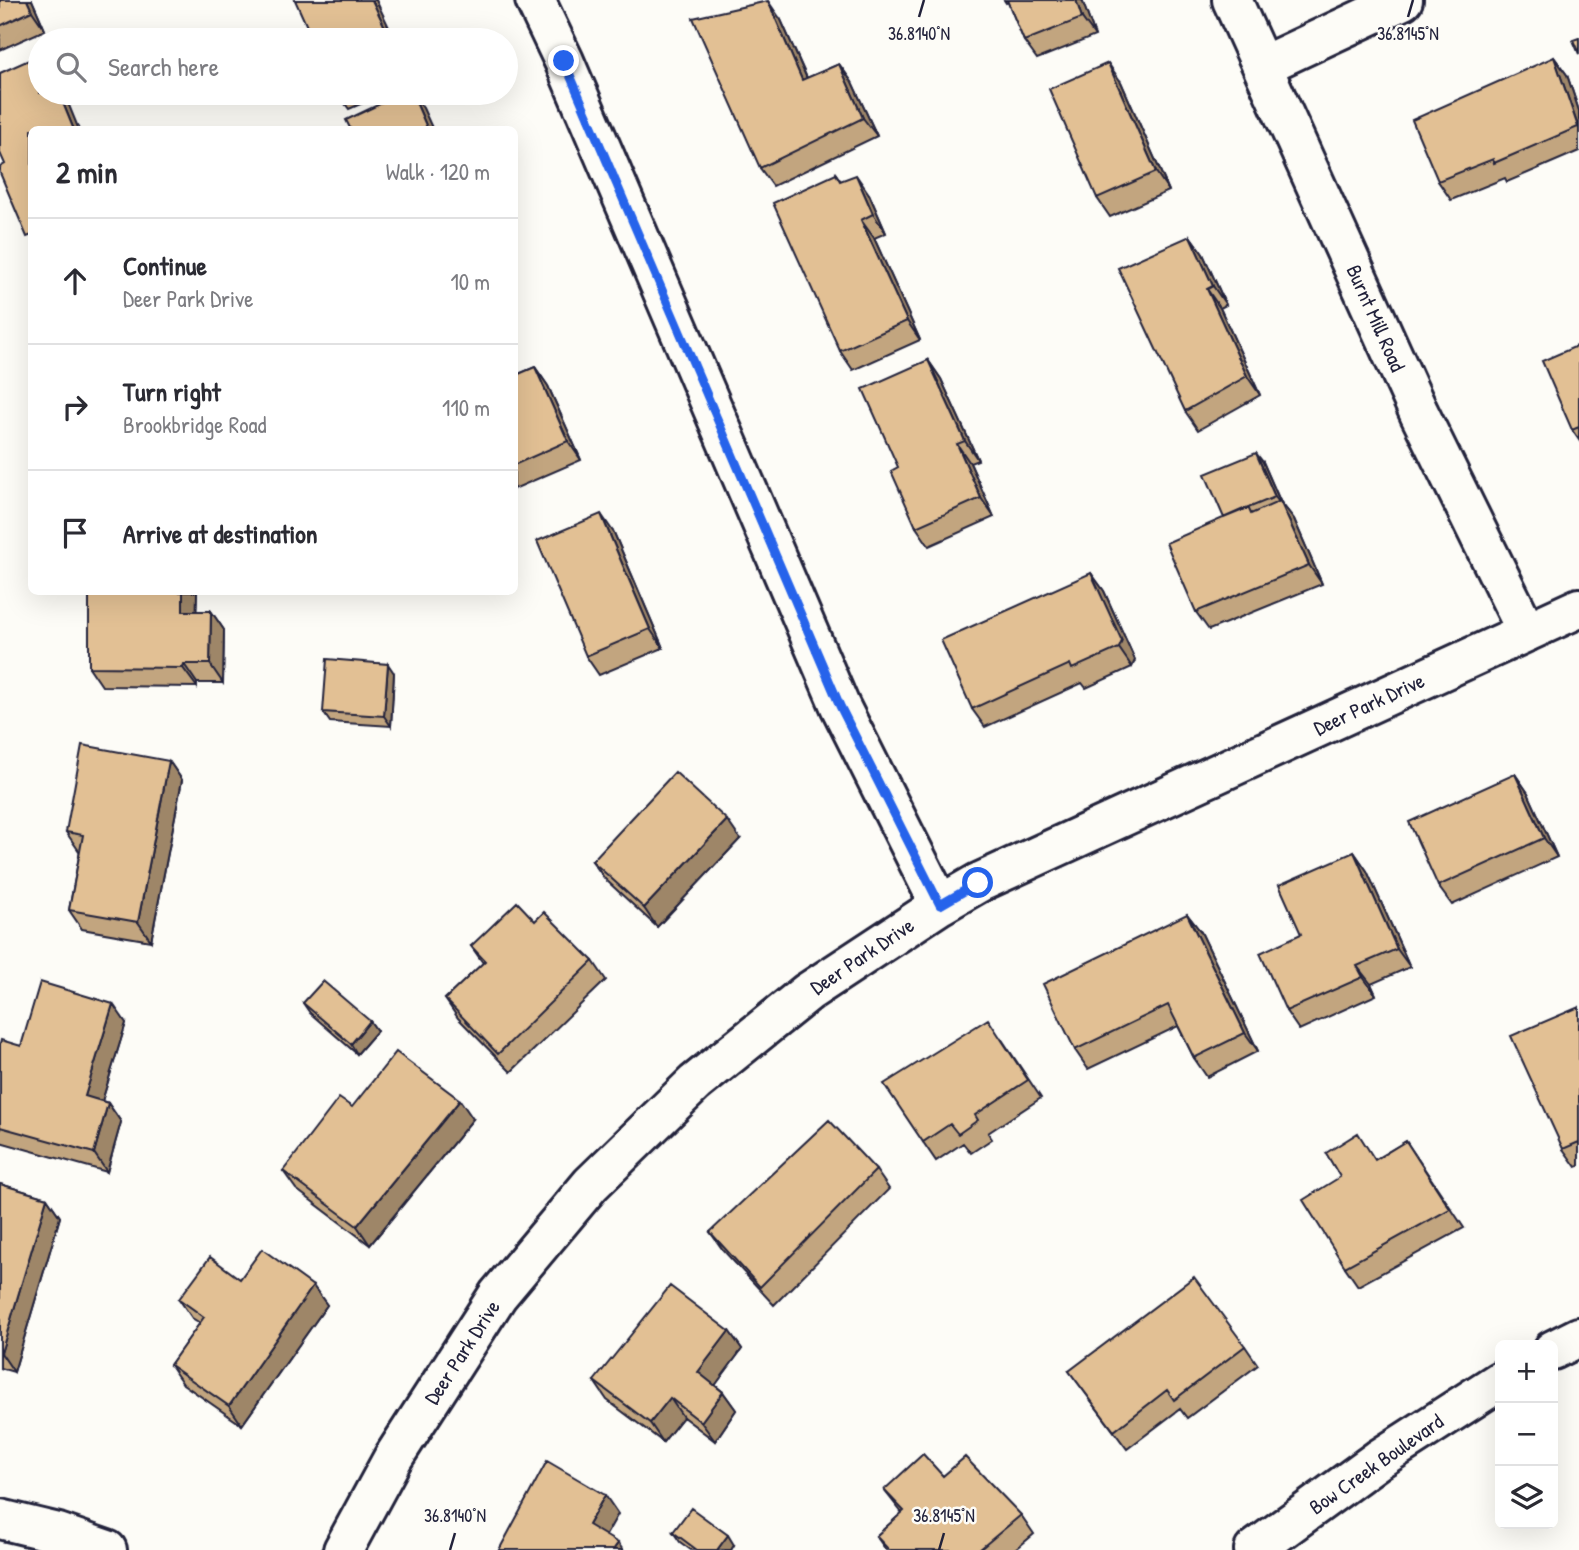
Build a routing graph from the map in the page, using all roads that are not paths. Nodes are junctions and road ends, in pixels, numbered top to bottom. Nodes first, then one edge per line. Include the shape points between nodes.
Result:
1 (535, 0) edge
2 (1232, 0) edge
3 (1403, 0) edge
4 (1262, 66) junction
5 (1579, 608) edge
6 (1527, 632) junction
7 (940, 905) junction
8 (1579, 1337) edge
9 (1558, 1347) edge
10 (1495, 1384) edge
11 (0, 1519) edge
12 (107, 1550) edge
13 (343, 1550) edge
14 (1254, 1550) edge

1 - 7 street via 840,706
2 - 4 street, Burnt Mill Road
3 - 4 street
4 - 6 street, Burnt Mill Road via 1419,413
5 - 6 street, Deer Park Drive
6 - 7 street, Deer Park Drive via 990,877
7 - 13 street, Deer Park Drive via 807,992 695,1083 591,1184 498,1295 393,1458
8 - 9 street
10 - 14 street, Bow Creek Boulevard via 1379,1459
11 - 12 street

